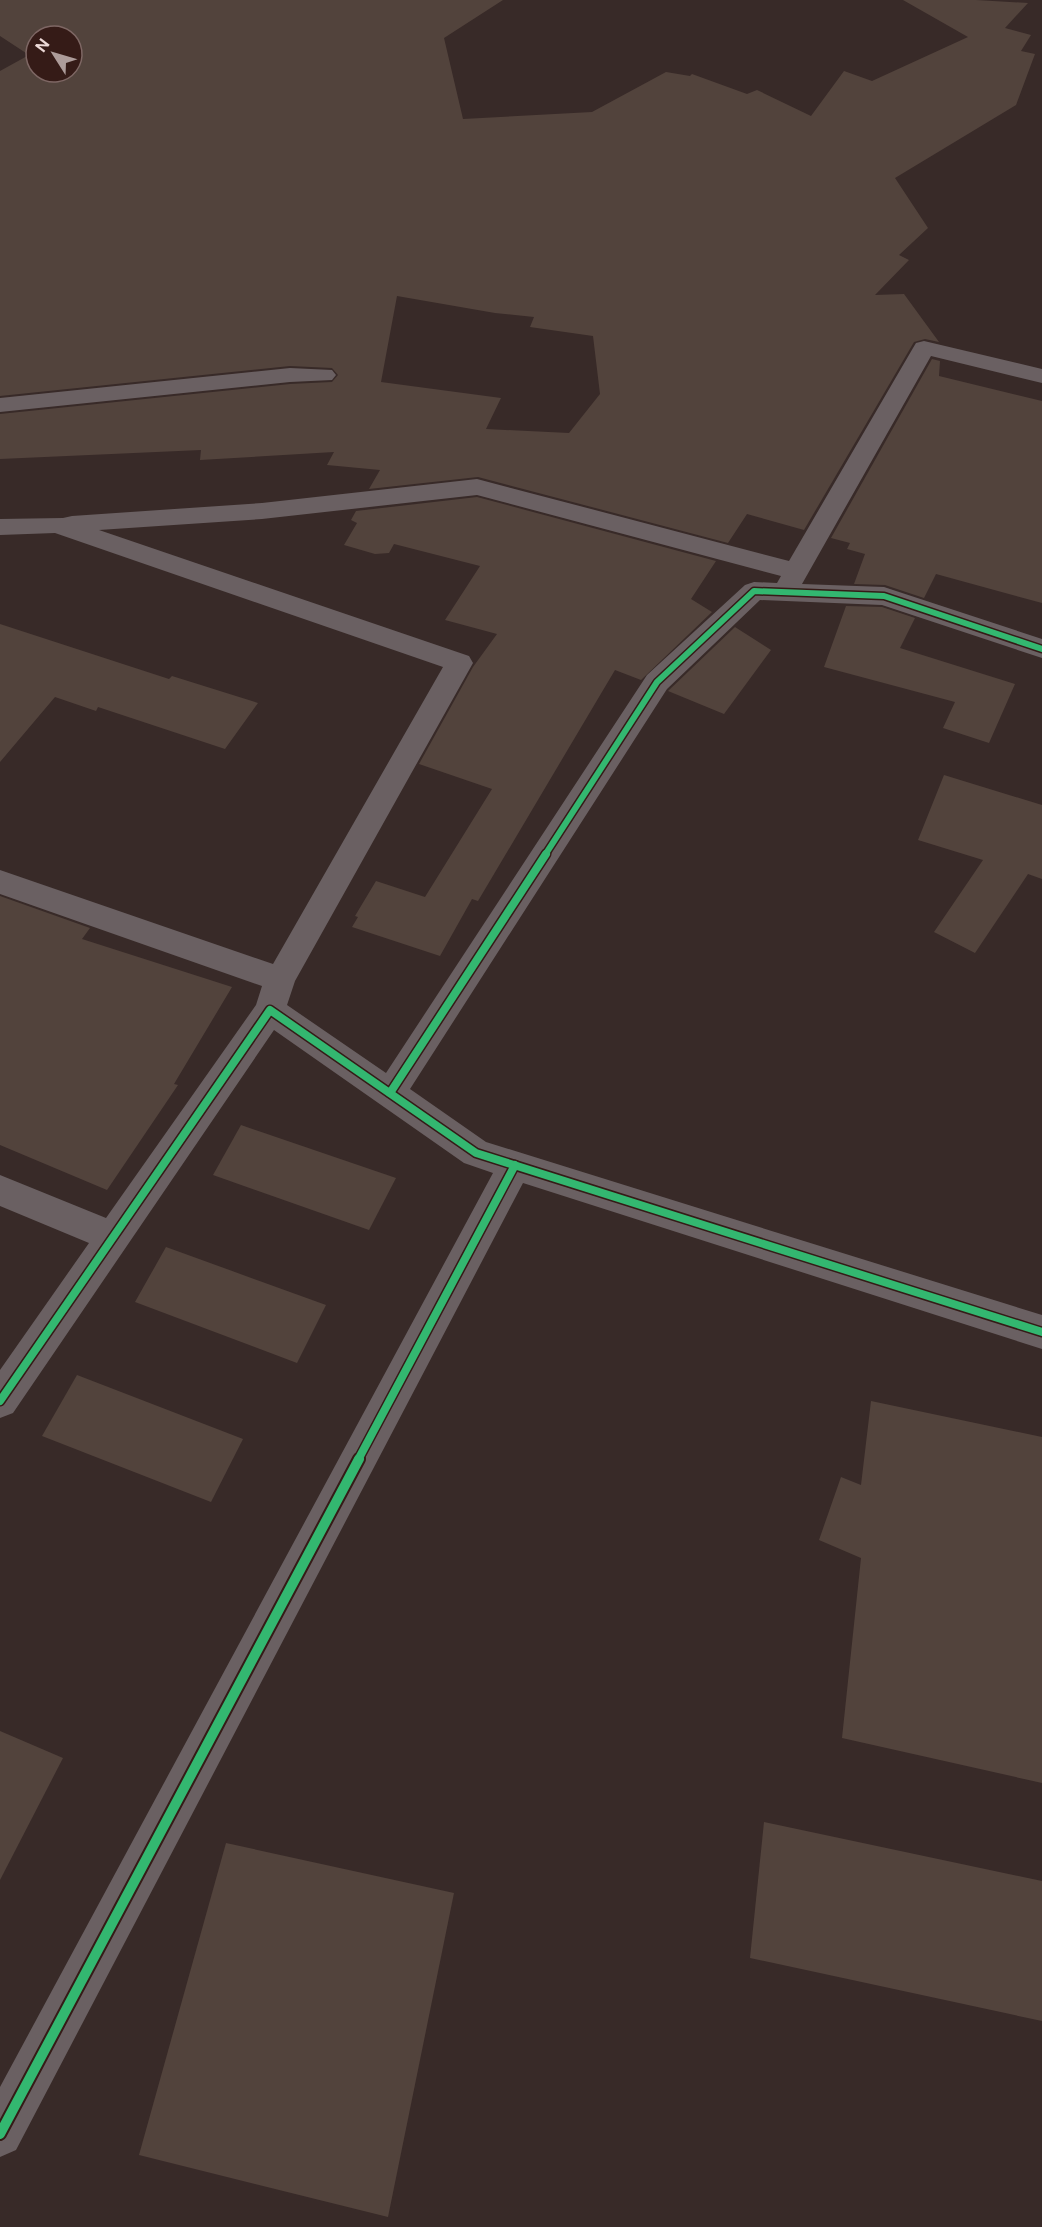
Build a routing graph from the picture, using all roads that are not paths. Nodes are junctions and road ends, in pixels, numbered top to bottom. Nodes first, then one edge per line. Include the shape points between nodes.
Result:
1 (324, 375) dead end
2 (1042, 375) edge
3 (0, 405) edge
4 (57, 525) junction
5 (0, 527) edge
6 (790, 582) junction
7 (1042, 648) edge
8 (0, 882) edge
9 (275, 995) junction
10 (390, 1093) junction
11 (515, 1165) junction
12 (0, 1190) edge
13 (113, 1237) junction
14 (1042, 1332) edge
15 (0, 1401) edge
16 (0, 2134) edge

1 - 3 street via 290,375
2 - 6 street via 924,348
4 - 5 street
4 - 6 street via 262,510 477,487
4 - 9 street via 459,663
6 - 7 street via 884,596
6 - 10 street via 754,591 657,682
8 - 9 street
9 - 10 street
9 - 13 street
10 - 11 street via 476,1153
11 - 14 street
11 - 16 street
12 - 13 street
13 - 15 street

